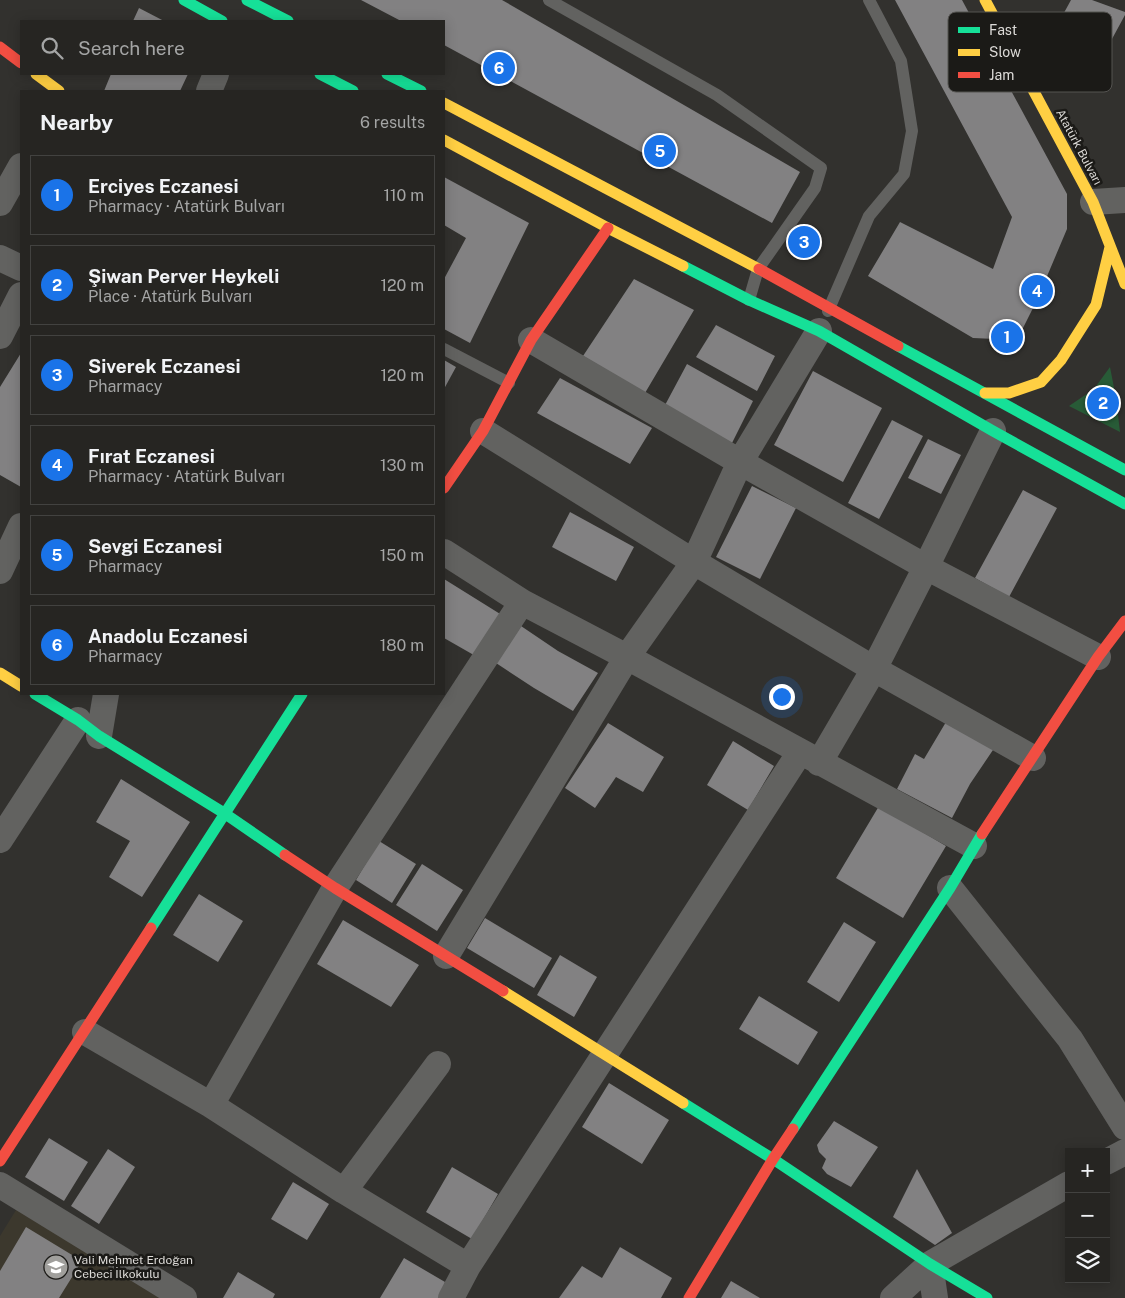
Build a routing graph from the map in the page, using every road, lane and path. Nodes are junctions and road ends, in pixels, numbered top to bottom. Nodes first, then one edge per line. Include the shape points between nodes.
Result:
1 (184, 0) edge
2 (549, 0) edge
3 (869, 0) edge
4 (985, 0) edge
5 (245, 2) edge
6 (991, 12) edge
7 (220, 20) edge
8 (286, 20) edge
9 (0, 47) edge
10 (20, 62) edge
11 (37, 75) edge
12 (216, 75) edge
13 (322, 75) edge
14 (389, 75) edge
15 (58, 90) edge
16 (209, 90) edge
17 (351, 90) edge
18 (419, 90) edge
19 (1034, 92) edge
20 (445, 105) edge
21 (445, 141) edge
22 (20, 168) edge
23 (1125, 200) edge
24 (1093, 202) junction
25 (0, 203) edge
26 (608, 228) junction
27 (1110, 247) junction
28 (0, 258) edge
29 (20, 268) edge
30 (758, 269) junction
31 (1125, 284) edge
32 (20, 297) edge
33 (750, 300) junction
34 (830, 308) junction
35 (819, 331) junction
36 (0, 336) edge
37 (531, 340) junction
38 (445, 350) edge
39 (508, 383) junction
40 (985, 393) junction
41 (484, 431) junction
42 (993, 431) junction
43 (740, 462) junction
44 (1125, 470) edge
45 (445, 487) edge
46 (1125, 504) edge
47 (20, 528) edge
48 (445, 553) edge
49 (694, 562) junction
50 (926, 567) junction
51 (0, 571) edge
52 (522, 602) junction
53 (1125, 621) edge
54 (627, 657) junction
55 (1098, 657) junction
56 (874, 669) junction
57 (0, 673) edge
58 (20, 685) edge
59 (37, 695) edge
60 (106, 695) edge
61 (301, 695) edge
62 (78, 720) junction
63 (99, 736) junction
64 (809, 757) junction
65 (1033, 758) junction
66 (224, 813) junction
67 (0, 840) edge
68 (974, 846) junction
69 (335, 888) junction
70 (950, 888) junction
71 (446, 956) junction
72 (84, 1032) junction
73 (605, 1055) junction
74 (438, 1064) dead end
75 (211, 1105) junction
76 (1125, 1127) edge
77 (1125, 1152) edge
78 (773, 1159) junction
79 (1110, 1160) edge
80 (0, 1161) edge
81 (0, 1185) edge
82 (1065, 1186) edge
83 (344, 1191) junction
84 (930, 1264) junction
85 (468, 1266) junction
86 (184, 1298) edge
87 (451, 1298) edge
88 (690, 1298) edge
89 (894, 1298) edge
90 (935, 1298) edge
91 (987, 1298) edge

1 - 7 street
2 - 30 lane via 717,95 821,168 815,188
3 - 34 lane via 901,61 912,131 904,174 869,216
4 - 6 street, Atatürk Bulvarı
5 - 8 street
9 - 10 street
11 - 15 street
12 - 16 street
13 - 17 street
14 - 18 street
19 - 24 street, Atatürk Bulvarı
20 - 30 street
21 - 26 street
22 - 25 street
23 - 24 street
24 - 27 street, Atatürk Bulvarı
26 - 33 street
26 - 37 street
27 - 31 street, Atatürk Bulvarı
27 - 40 street via 1096,305 1061,360 1041,382 1009,394
28 - 29 street
30 - 33 lane
30 - 34 street
32 - 36 street
33 - 35 street
34 - 35 lane
34 - 40 street
35 - 42 street
35 - 43 street
37 - 39 street
37 - 43 street
38 - 39 lane
39 - 41 street
40 - 44 street
41 - 45 street
41 - 49 street
42 - 46 street
42 - 50 street
43 - 49 street
43 - 50 street
47 - 51 street
48 - 52 street
49 - 54 street
49 - 56 street
50 - 55 street
50 - 56 street
52 - 54 street
52 - 69 street
53 - 55 street
54 - 64 street
54 - 71 street
55 - 65 street
56 - 64 street
56 - 65 street
57 - 58 street
59 - 62 street
60 - 63 street
61 - 66 street
62 - 63 street
62 - 67 street
63 - 66 street
64 - 68 street
64 - 73 street
65 - 68 street
66 - 69 street
66 - 72 street
68 - 70 street
69 - 71 street
69 - 75 street
70 - 76 street via 1070,1039
70 - 78 street
71 - 73 street
72 - 75 street
72 - 80 street
73 - 78 street
73 - 85 street
74 - 83 street
75 - 83 street
77 - 79 street
78 - 84 street
78 - 88 street
81 - 86 street
82 - 84 street
83 - 85 street
84 - 89 street
84 - 90 street
84 - 91 street
85 - 87 street

